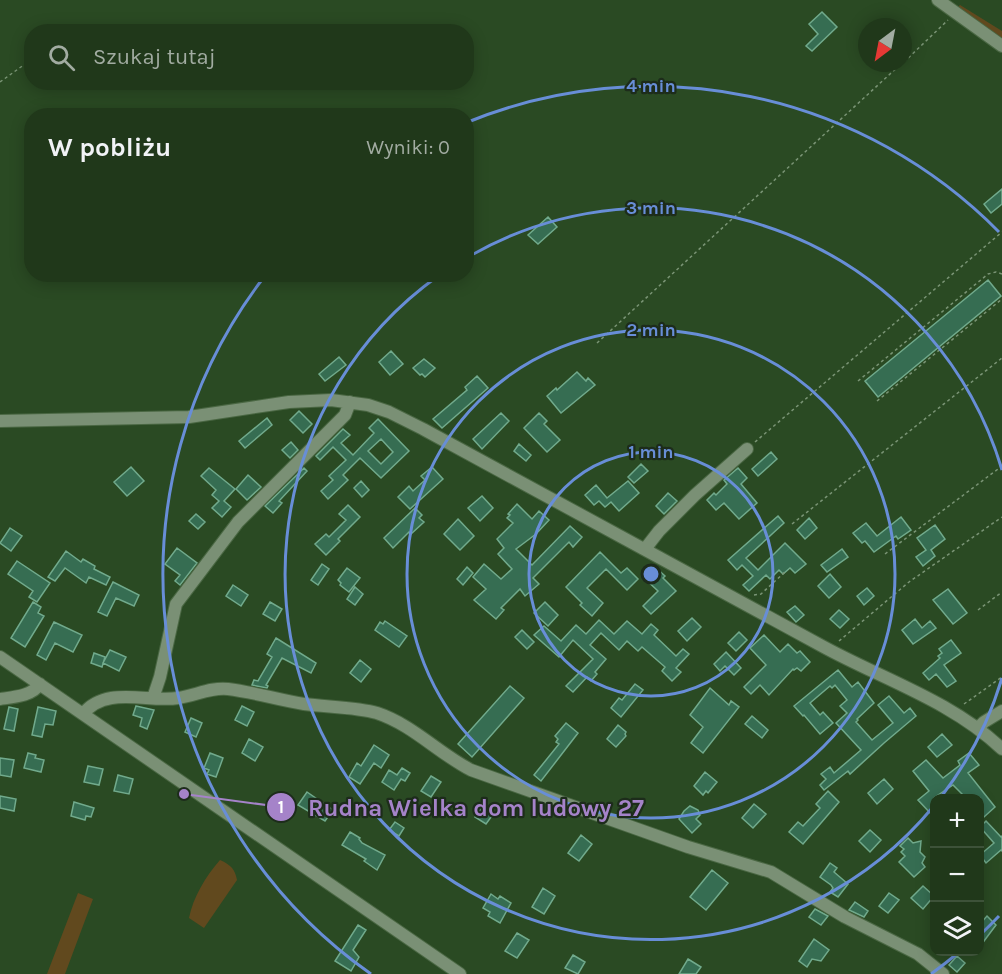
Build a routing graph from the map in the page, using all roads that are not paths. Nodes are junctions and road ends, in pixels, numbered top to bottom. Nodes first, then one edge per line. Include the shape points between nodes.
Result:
1 (938, 0) edge
2 (1002, 46) edge
3 (350, 402) junction
4 (0, 422) edge
5 (747, 449) road end
6 (645, 549) junction
7 (0, 657) edge
8 (40, 684) junction
9 (153, 698) junction
10 (0, 699) edge
11 (1002, 711) edge
12 (83, 714) junction
13 (978, 728) junction
14 (1002, 749) edge
15 (460, 974) edge
16 (943, 974) edge

1 - 2 street
3 - 4 street via 289,402 189,417
3 - 6 street via 389,412
3 - 9 street via 345,415 238,522 176,604
5 - 6 street via 695,495
6 - 13 street
7 - 8 street
8 - 10 street via 29,694
8 - 12 street
9 - 12 street via 102,700
9 - 16 street via 228,689 277,700 374,712 409,728 471,770 688,847 771,872 845,917 918,954
11 - 13 street
12 - 15 street
13 - 14 street

